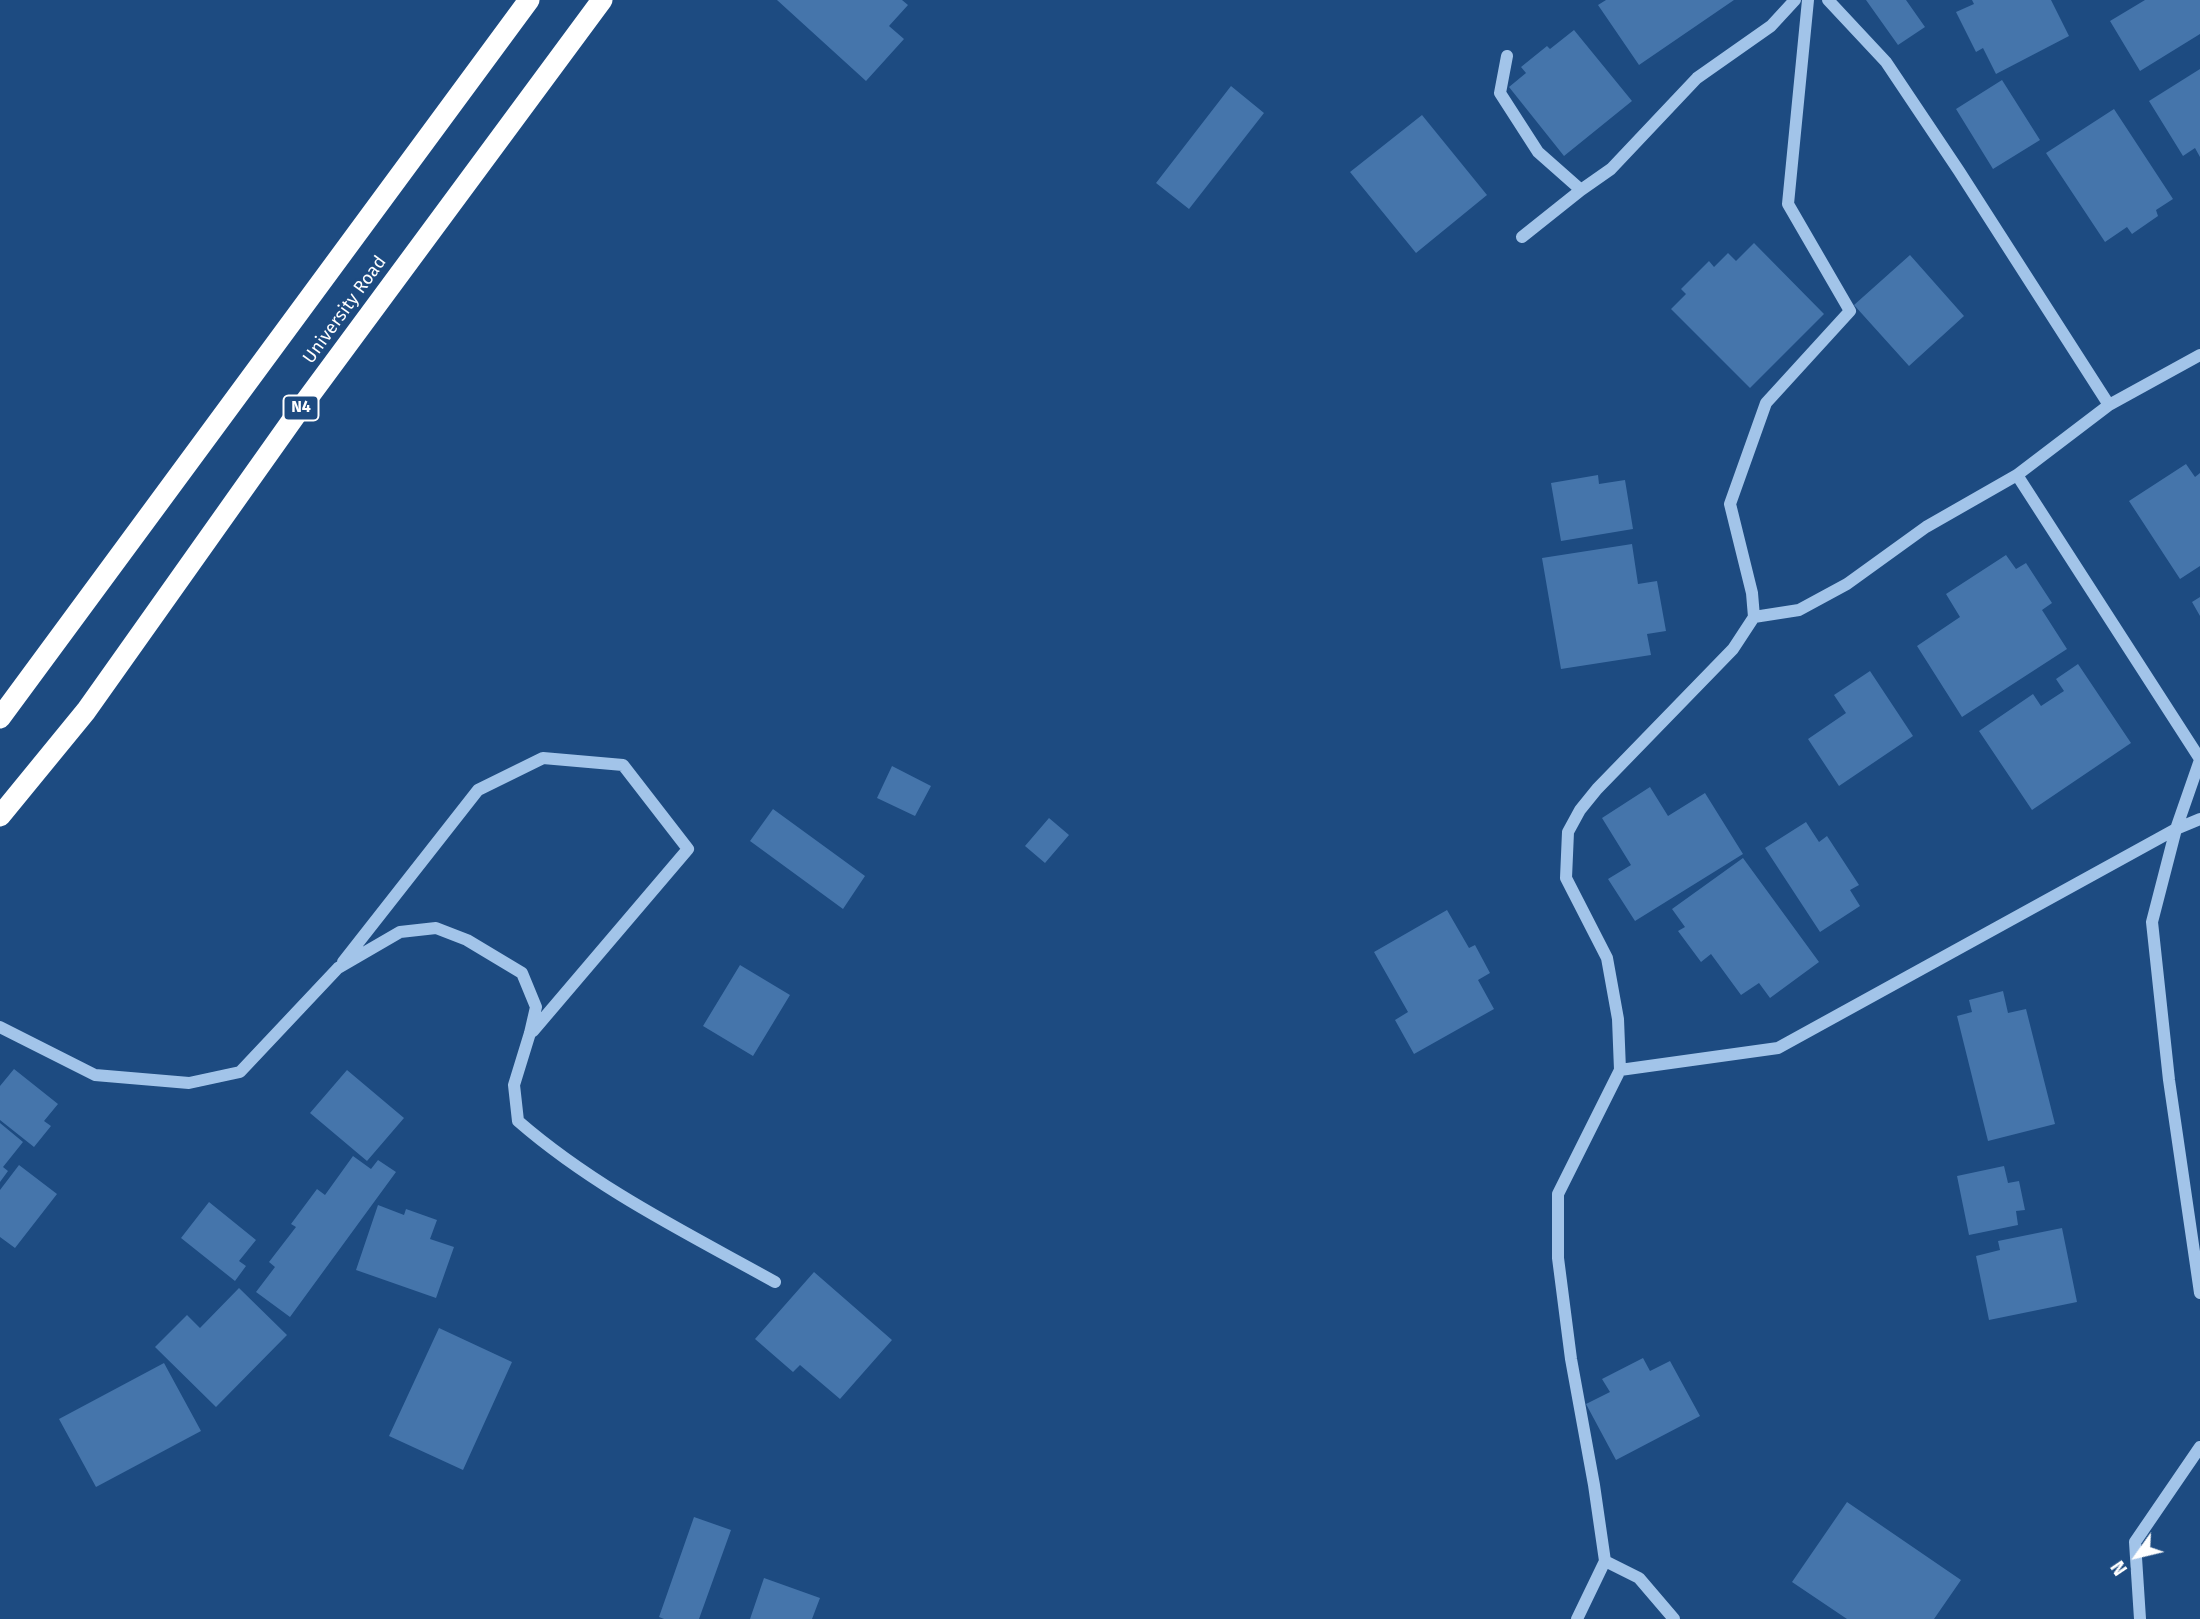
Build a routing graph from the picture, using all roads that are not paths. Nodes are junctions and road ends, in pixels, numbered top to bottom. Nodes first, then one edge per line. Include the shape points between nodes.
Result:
1 (529, 0) edge
2 (602, 0) edge
3 (1795, 0) edge
4 (1808, 0) edge
5 (1828, 0) edge
6 (1507, 56) dead end
7 (1581, 190) junction
8 (1522, 237) dead end
9 (2200, 355) edge
10 (2109, 405) junction
11 (2017, 475) junction
12 (1754, 617) junction
13 (0, 718) edge
14 (2200, 760) edge
15 (0, 816) edge
16 (2200, 819) edge
17 (2176, 829) junction
18 (338, 968) junction
19 (0, 1027) edge
20 (530, 1034) junction
21 (1620, 1070) junction
22 (775, 1282) dead end
23 (2200, 1293) edge
24 (2200, 1447) edge
25 (1605, 1560) junction
26 (1577, 1619) edge
27 (1674, 1619) edge
28 (2140, 1619) edge

1 - 13 highway, University Road
2 - 15 highway, University Road / N4 via 305,402 86,711
3 - 7 street via 1771,26 1697,78 1611,169
4 - 12 street via 1788,204 1850,311 1766,403 1730,504
5 - 10 street via 1886,62
6 - 7 street via 1500,93 1538,152
7 - 8 street
9 - 10 street
10 - 11 street
11 - 12 street via 1926,527 1847,584 1799,610
11 - 14 street
12 - 21 street via 1733,649 1597,789 1568,832 1566,878 1607,958 1618,1019
14 - 17 street
16 - 17 street
17 - 21 street via 1778,1048
17 - 23 street via 2152,922
18 - 19 street via 240,1072 189,1083 94,1075
18 - 20 street via 400,932 436,928 467,940 522,973 536,1007
18 - 20 street via 478,790 543,758 624,765 688,849
20 - 22 street via 514,1085 518,1121 618,1195
21 - 25 street via 1558,1194 1558,1258
24 - 28 street via 2135,1542
25 - 26 street
25 - 27 street via 1639,1578

